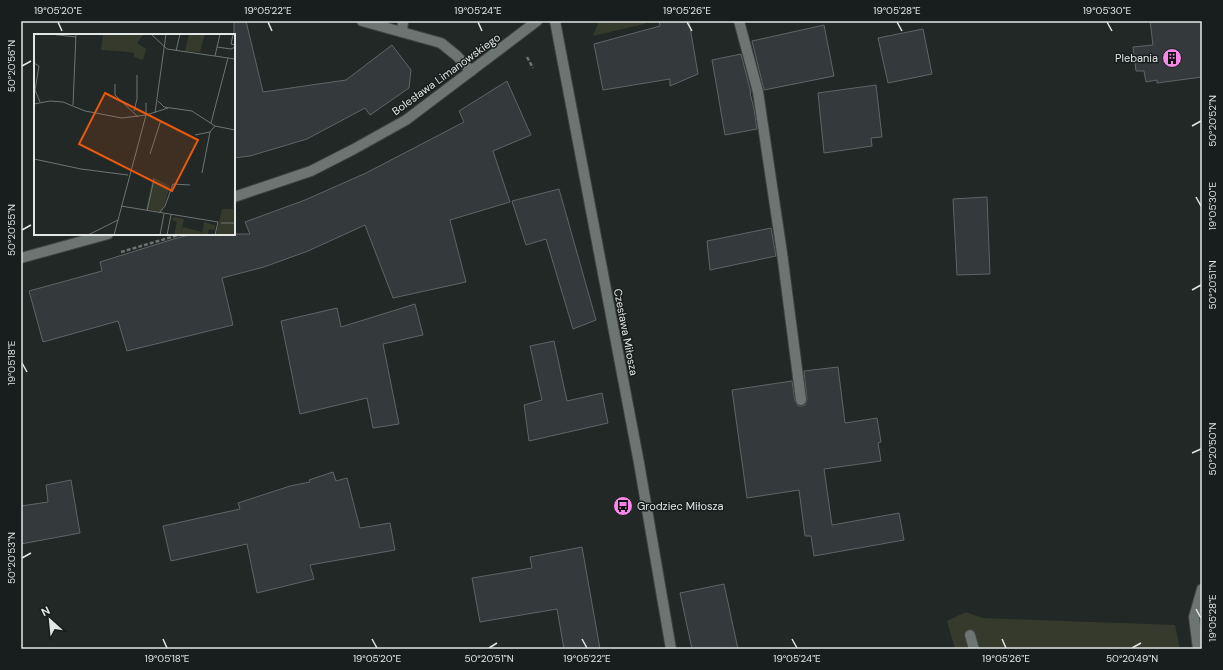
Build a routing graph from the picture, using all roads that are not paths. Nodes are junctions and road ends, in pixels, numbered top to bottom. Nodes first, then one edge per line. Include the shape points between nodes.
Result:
1 (362, 21) edge
2 (403, 21) edge
3 (537, 21) edge
4 (555, 21) edge
5 (739, 21) edge
6 (402, 32) junction
7 (471, 71) junction
8 (235, 197) edge
9 (104, 235) edge
10 (21, 258) edge
11 (801, 400) dead end
12 (1202, 589) edge
13 (970, 635) dead end
14 (670, 649) edge
15 (974, 649) edge
16 (1198, 649) edge

1 - 6 street
2 - 6 street
3 - 7 street, Bolesława Limanowskiego
4 - 14 street, Czesława Miłosza via 638,457
5 - 11 street via 758,92
6 - 7 street via 440,43
7 - 8 street, Bolesława Limanowskiego via 406,120 354,150 311,171
9 - 10 street
12 - 16 street via 1194,617
13 - 15 street

